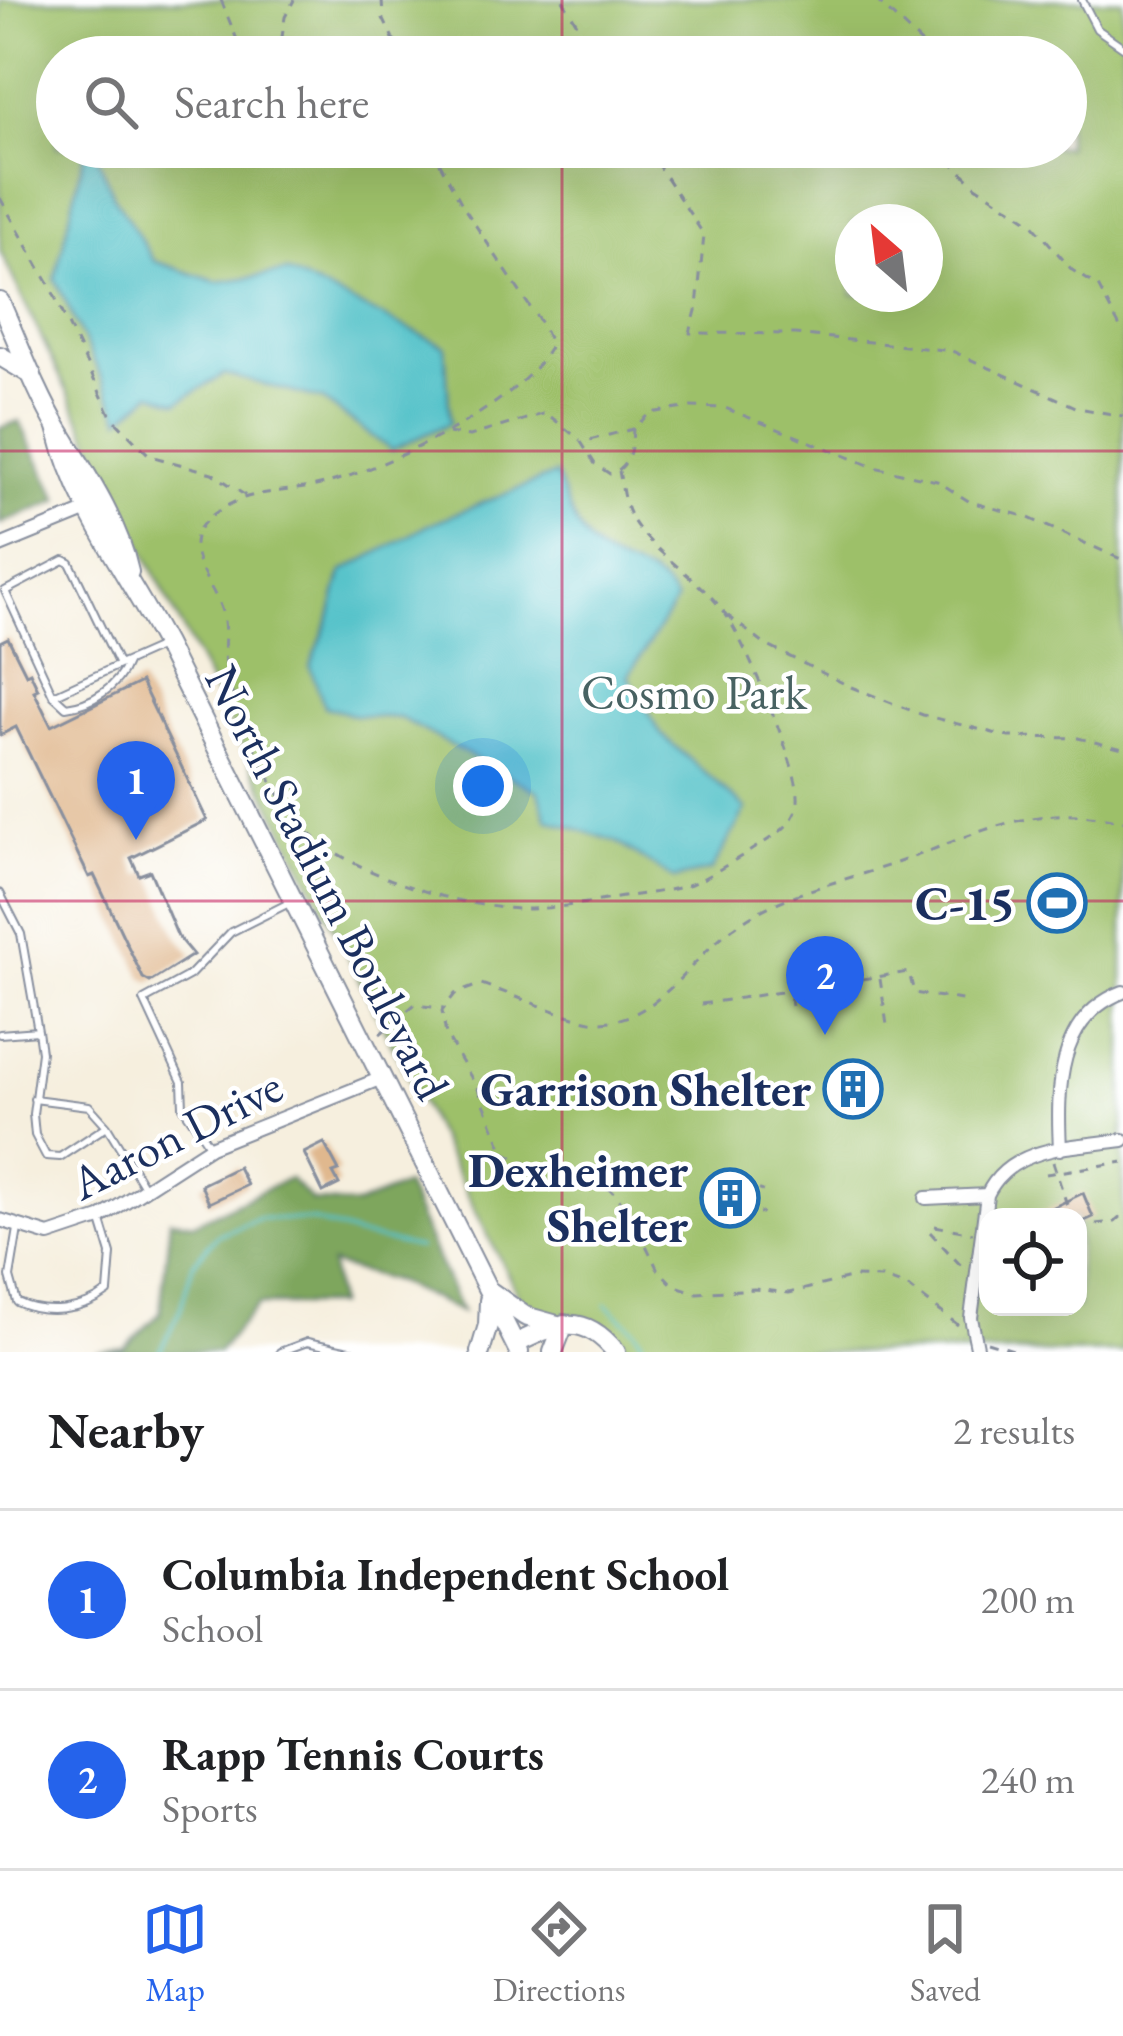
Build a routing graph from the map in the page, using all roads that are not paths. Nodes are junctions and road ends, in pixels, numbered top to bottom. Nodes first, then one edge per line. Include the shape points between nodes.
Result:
1 (1082, 0) edge
2 (1123, 47) edge
3 (0, 302) edge
4 (6, 332) edge
5 (0, 356) edge
6 (33, 375) junction
7 (57, 427) junction
8 (88, 510) junction
9 (0, 546) edge
10 (130, 576) junction
11 (4, 588) edge
12 (165, 644) junction
13 (123, 663) junction
14 (53, 695) junction
15 (0, 892) edge
16 (294, 901) junction
17 (1123, 992) edge
18 (38, 1031) junction
19 (0, 1034) edge
20 (382, 1078) junction
21 (34, 1099) junction
22 (106, 1126) junction
23 (1123, 1140) edge
24 (210, 1147) junction
25 (1056, 1150) junction
26 (146, 1189) junction
27 (987, 1196) junction
28 (926, 1198) dead end
29 (100, 1219) junction
30 (0, 1220) edge
31 (19, 1226) junction
32 (488, 1289) junction
33 (561, 1325) junction
34 (517, 1348) edge
35 (280, 1352) edge
36 (354, 1352) edge
37 (480, 1352) edge
38 (554, 1352) edge
39 (616, 1352) edge
40 (978, 1352) edge

1 - 2 lane via 1097,29
3 - 4 main road, North Stadium Boulevard
4 - 6 main road, North Stadium Boulevard
5 - 6 main road
6 - 7 main road, North Stadium Boulevard
7 - 8 main road, North Stadium Boulevard
7 - 10 main road, North Stadium Boulevard via 98,496
8 - 9 street
8 - 10 main road, North Stadium Boulevard
10 - 12 main road, North Stadium Boulevard
11 - 13 lane via 58,561 70,563
11 - 14 lane
12 - 13 lane
12 - 16 main road, North Stadium Boulevard
13 - 14 lane
13 - 14 lane via 111,688 77,706
15 - 18 lane via 22,934
16 - 20 main road, North Stadium Boulevard
16 - 24 lane via 231,932 190,975 144,1000 182,1082 183,1108
17 - 25 street via 1092,1011 1067,1051
18 - 19 lane
18 - 21 lane
20 - 24 street, Aaron Drive
20 - 32 main road, North Stadium Boulevard
21 - 22 lane via 89,1106
21 - 22 lane via 35,1136 46,1156 60,1157
22 - 26 lane
23 - 25 street
24 - 26 street, Aaron Drive
25 - 27 street via 1015,1163
26 - 29 street, Aaron Drive
27 - 28 street
27 - 40 street via 974,1280
29 - 31 street, Aaron Drive via 49,1235
29 - 31 lane via 111,1255 108,1292 68,1309 17,1302 10,1277
30 - 31 street, Aaron Drive
32 - 33 main road via 525,1316
32 - 34 main road, North Stadium Boulevard
32 - 37 main road
33 - 34 main road
33 - 38 main road
33 - 39 main road via 589,1327
35 - 36 lane via 307,1342

